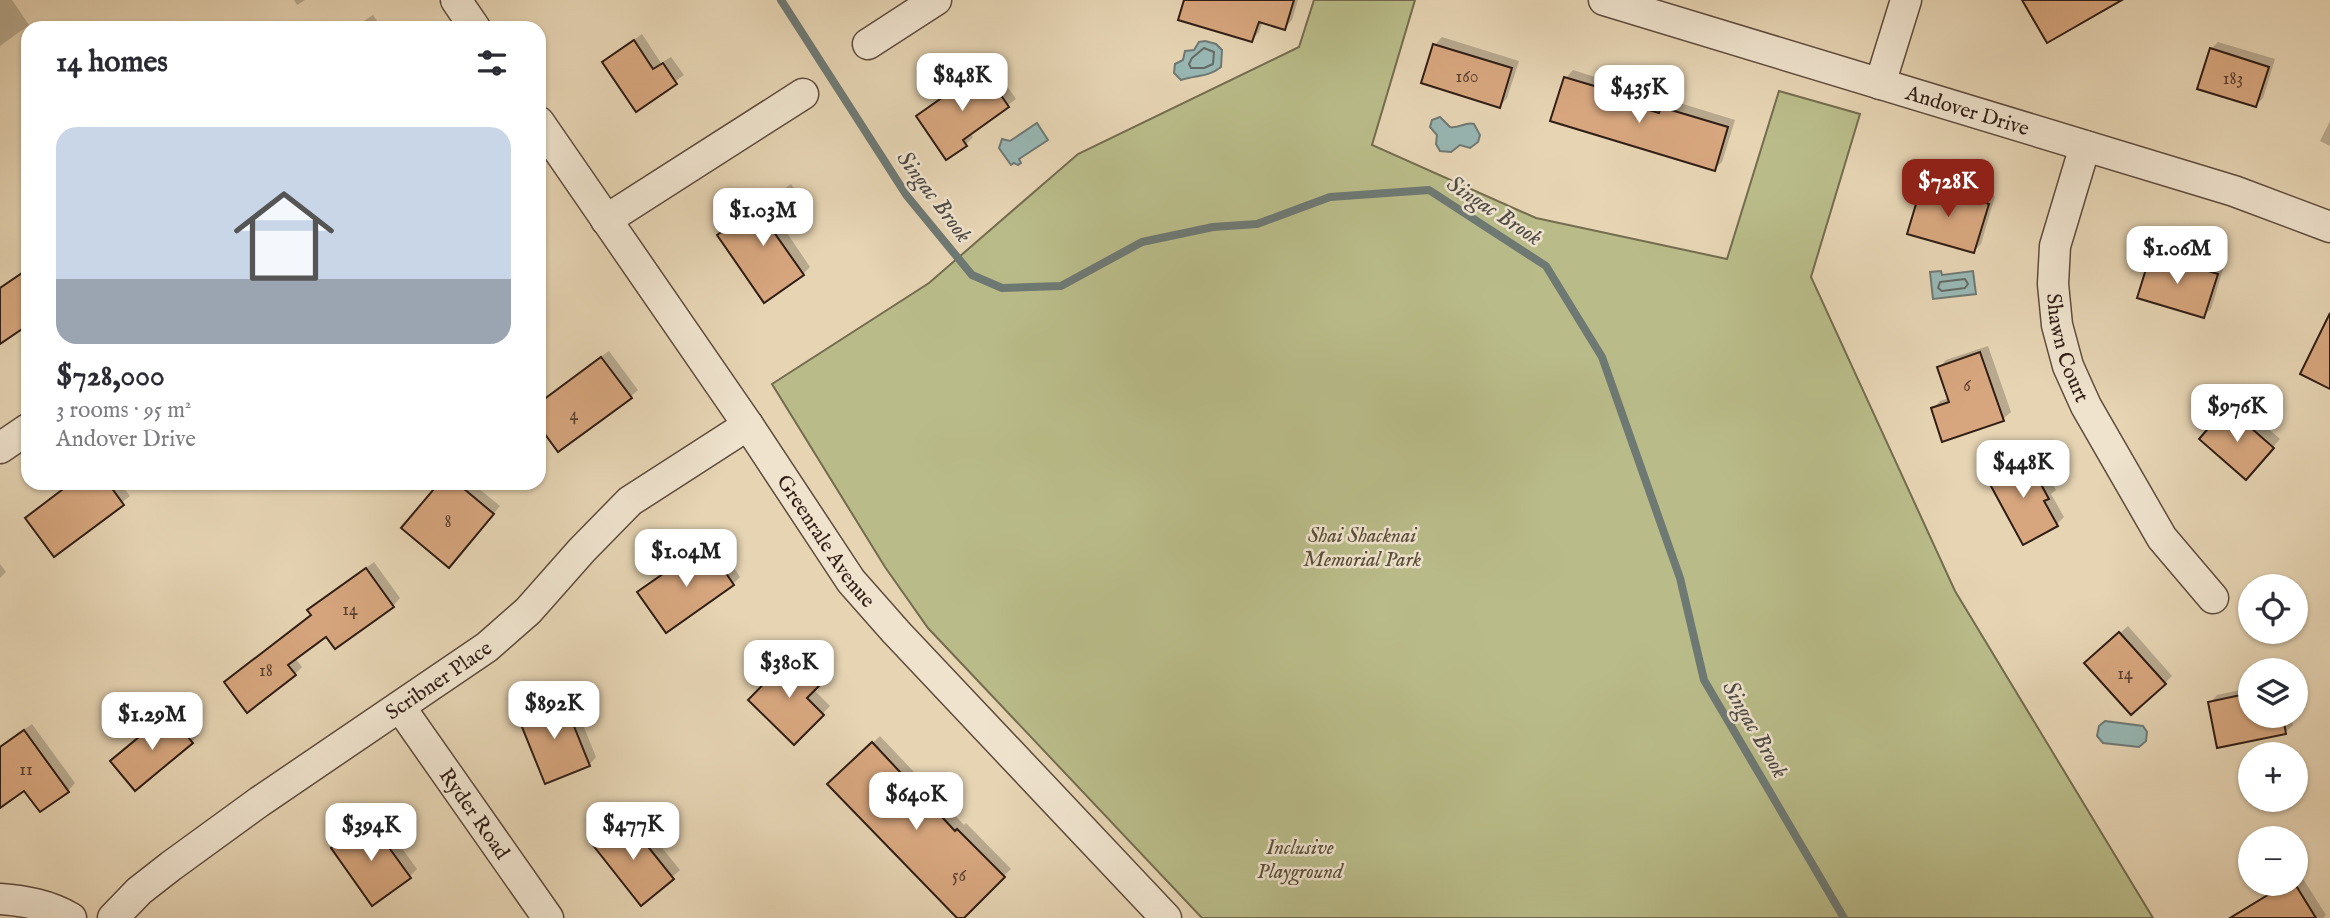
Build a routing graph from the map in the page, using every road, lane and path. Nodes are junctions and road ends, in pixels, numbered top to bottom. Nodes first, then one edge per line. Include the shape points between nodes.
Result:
1 (456, 0) edge
2 (936, 0) edge
3 (1604, 0) edge
4 (1906, 0) edge
5 (470, 21) edge
6 (868, 44) dead end
7 (1880, 84) junction
8 (803, 94) dead end
9 (546, 132) edge
10 (2085, 146) junction
11 (606, 220) junction
12 (2330, 227) edge
13 (748, 425) junction
14 (21, 434) edge
15 (0, 448) edge
16 (2213, 598) dead end
17 (400, 707) junction
18 (0, 898) edge
19 (71, 918) edge
20 (113, 918) edge
21 (548, 918) edge
22 (1166, 918) edge

1 - 5 street
2 - 6 street
3 - 7 street, Andover Drive
4 - 7 street
7 - 10 street, Andover Drive
8 - 11 street
9 - 11 street, Greenrale Avenue
10 - 12 street, Andover Drive via 2234,191
10 - 16 street, Shawn Court via 2055,246 2057,325 2068,366 2085,405 2162,538
11 - 13 street, Greenrale Avenue
13 - 17 street, Scribner Place via 630,502 528,611 487,647
13 - 22 street, Greenrale Avenue via 851,581
14 - 15 street
17 - 20 street, Scribner Place via 171,866
17 - 21 street, Ryder Road
18 - 19 street via 56,909

